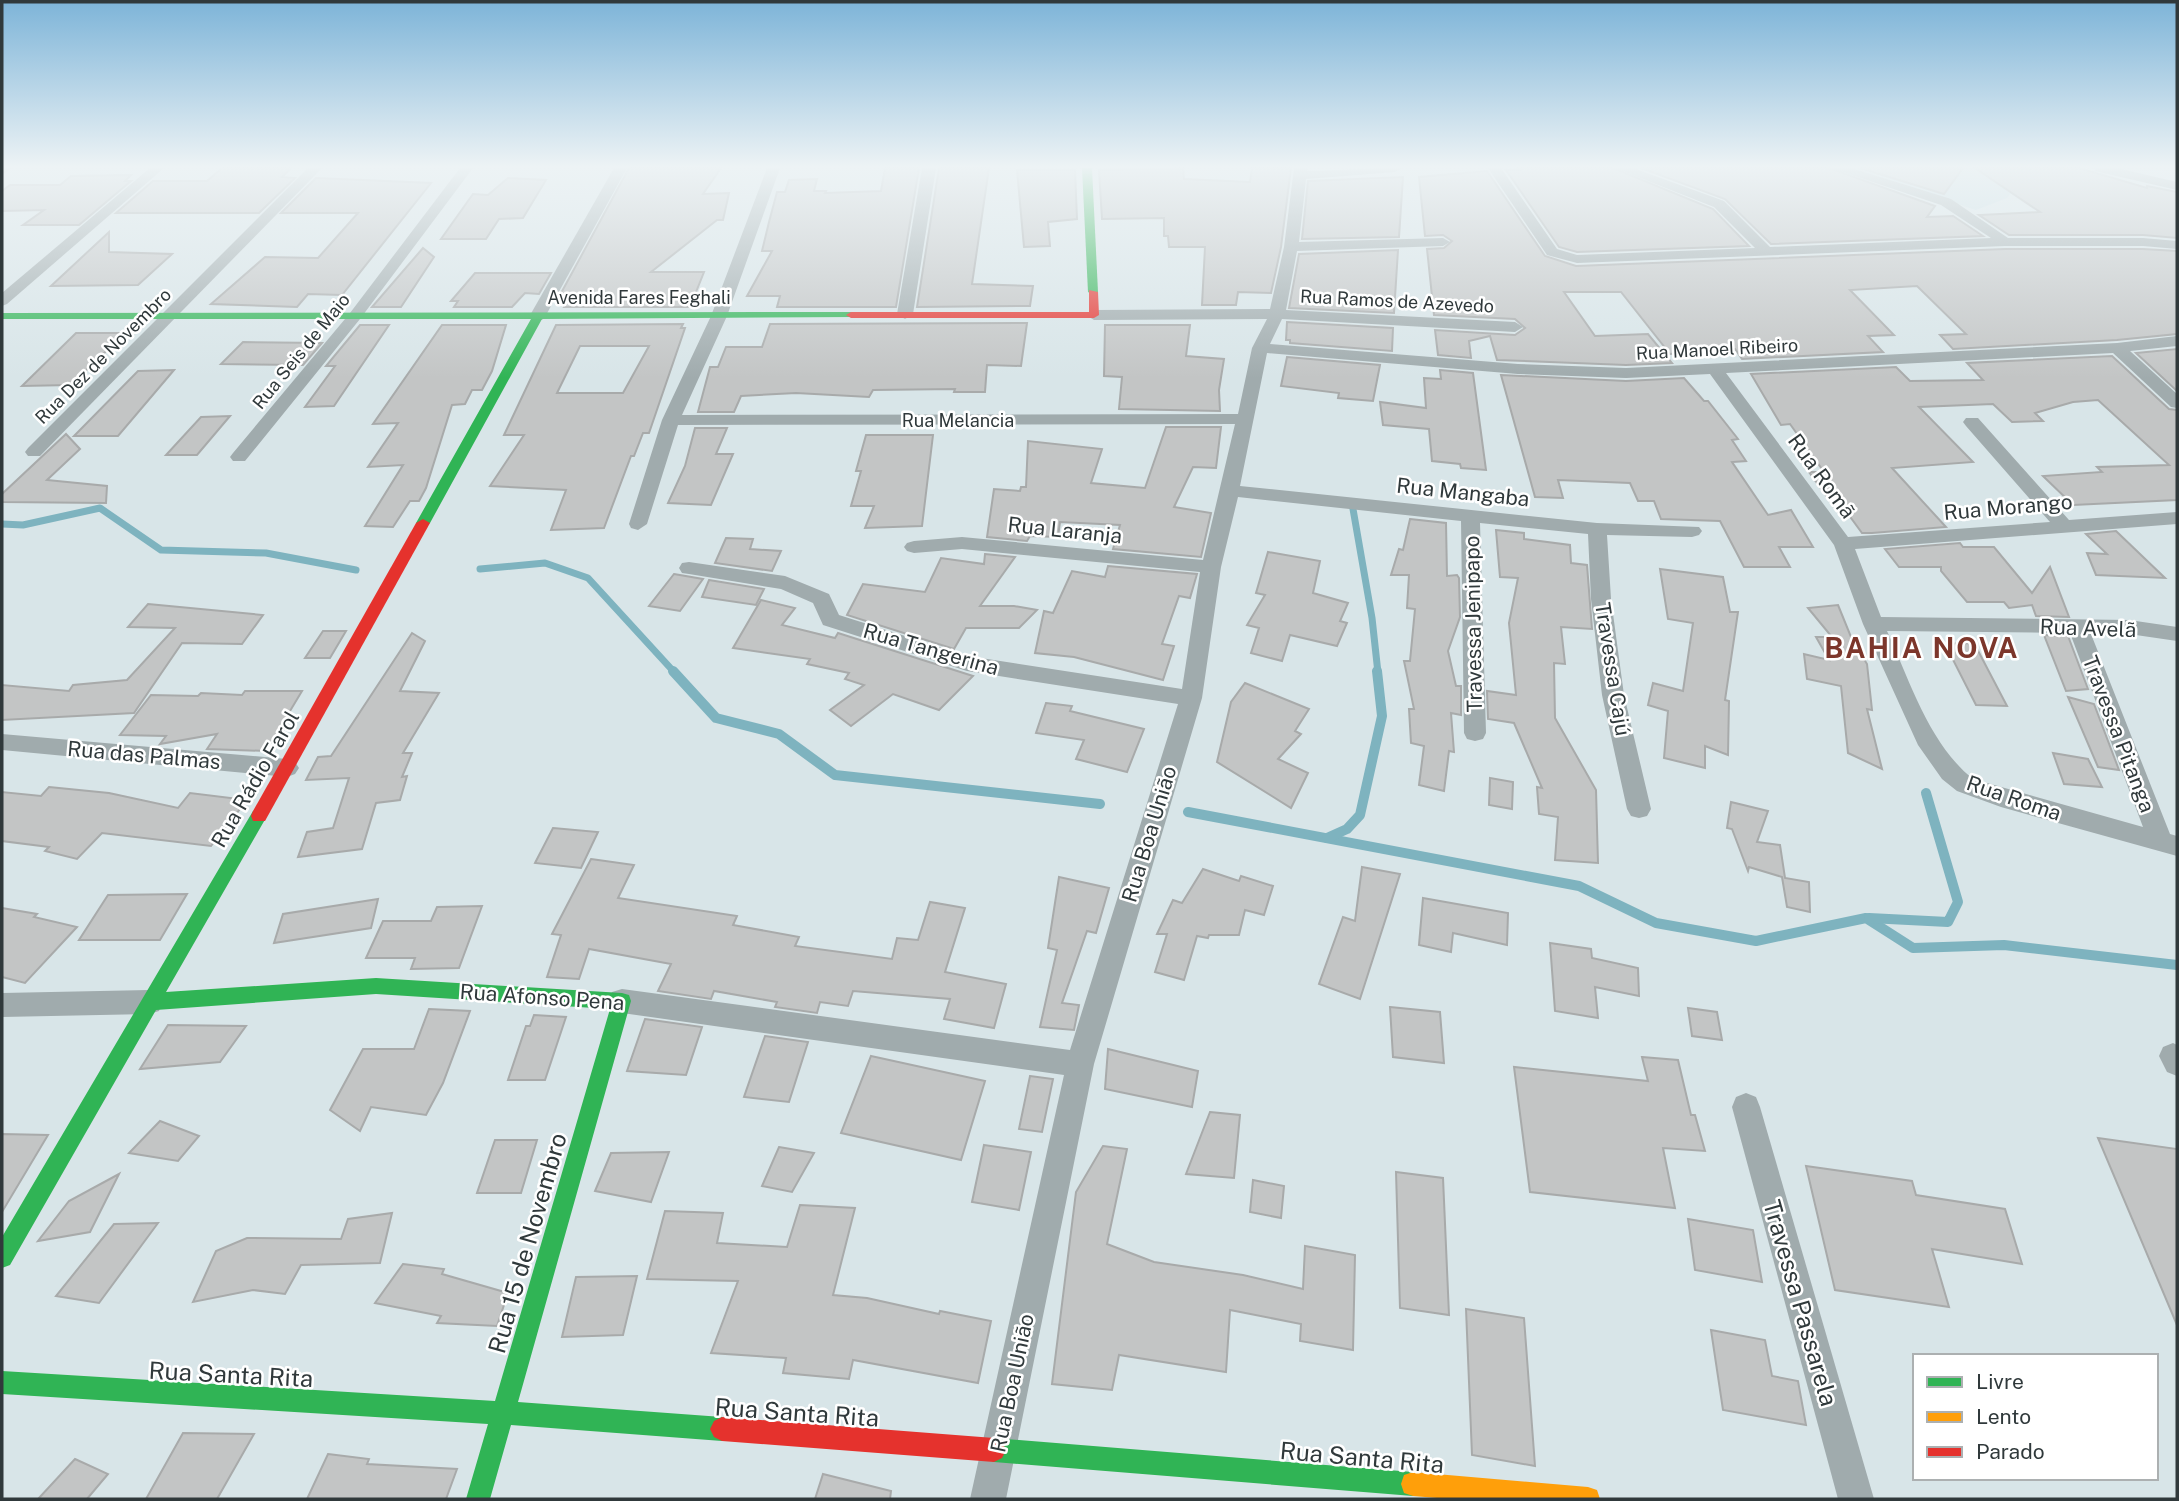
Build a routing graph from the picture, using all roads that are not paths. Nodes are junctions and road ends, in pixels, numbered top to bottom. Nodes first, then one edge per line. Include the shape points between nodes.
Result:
1 (76, 238) edge
2 (247, 238) edge
3 (414, 238) edge
4 (582, 238) edge
5 (748, 238) edge
6 (917, 238) edge
7 (1090, 238) edge
8 (1292, 238) edge
9 (1542, 238) edge
10 (1753, 238) edge
11 (2000, 238) edge
12 (1443, 242) dead end
13 (2005, 242) junction
14 (2177, 244) edge
15 (1291, 247) junction
16 (1767, 252) junction
17 (2, 301) edge
18 (173, 314) junction
19 (905, 314) junction
20 (1277, 314) junction
21 (1094, 315) junction
22 (2, 316) edge
23 (355, 316) junction
24 (719, 316) junction
25 (537, 317) junction
26 (1515, 327) dead end
27 (2177, 341) edge
28 (1260, 348) junction
29 (2117, 348) junction
30 (1713, 367) junction
31 (2177, 403) edge
32 (1245, 419) junction
33 (671, 420) junction
34 (1972, 422) dead end
35 (34, 452) dead end
36 (239, 457) dead end
37 (1230, 491) junction
38 (1470, 516) junction
39 (2177, 518) edge
40 (638, 524) dead end
41 (2063, 525) junction
42 (1597, 529) junction
43 (1692, 531) dead end
44 (1843, 544) junction
45 (914, 547) dead end
46 (1210, 567) junction
47 (689, 568) dead end
48 (1873, 624) junction
49 (2078, 626) junction
50 (2177, 634) edge
51 (1191, 698) junction
52 (1475, 733) dead end
53 (2, 742) edge
54 (287, 768) junction
55 (1639, 809) dead end
56 (2169, 844) edge
57 (622, 1001) junction
58 (149, 1002) junction
59 (2, 1005) edge
60 (1080, 1064) junction
61 (1746, 1107) dead end
62 (2, 1257) edge
63 (2, 1383) edge
64 (501, 1413) junction
65 (998, 1450) junction
66 (478, 1499) edge
67 (988, 1499) edge
68 (1588, 1499) edge
69 (1856, 1499) edge

1 - 17 street
2 - 18 street, Rua Dez de Novembro
3 - 23 street, Rua Seis de Maio
4 - 25 street
5 - 24 street
6 - 19 street
7 - 21 street
8 - 15 street, Rua Boa União
9 - 16 street via 1556,254 1577,259
10 - 16 street
11 - 13 street
12 - 15 street
13 - 14 street
13 - 16 street
15 - 20 street, Rua Boa União
18 - 22 street, Avenida Fares Feghali
18 - 23 street, Avenida Fares Feghali
18 - 35 street, Rua Dez de Novembro
19 - 21 street, Avenida Fares Feghali
19 - 24 street, Avenida Fares Feghali
20 - 21 street, Avenida Fares Feghali
20 - 26 street, Rua Ramos de Azevedo
20 - 28 street, Rua Boa União
23 - 25 street, Avenida Fares Feghali
23 - 36 street, Rua Seis de Maio
24 - 25 street, Avenida Fares Feghali
24 - 33 street
25 - 54 street, Rua Rádio Farol
27 - 29 street, Rua Manoel Ribeiro
28 - 30 street, Rua Manoel Ribeiro via 1565,372
28 - 32 street, Rua Boa União
29 - 30 street, Rua Manoel Ribeiro
29 - 31 street
30 - 44 street, Rua Romã
32 - 33 street, Rua Melancia
32 - 37 street, Rua Boa União
33 - 40 street
34 - 41 street
37 - 38 street, Rua Mangaba
37 - 46 street, Rua Boa União
38 - 42 street, Rua Mangaba
38 - 52 street, Travessa Jenipapo
39 - 41 street, Rua Morango
41 - 44 street, Rua Morango
42 - 43 street, Rua Mangaba
42 - 55 street, Travessa Cajú via 1613,695
44 - 48 street, Rua Romã
45 - 46 street, Rua Laranja via 962,543
46 - 51 street, Rua Boa União
47 - 51 street, Rua Tangerina via 785,583 822,599 830,620 967,663
48 - 49 street, Rua Avelã
48 - 56 street, Rua Roma via 1929,746 1965,785
49 - 50 street, Rua Avelã
49 - 56 street, Travessa Pitanga
51 - 60 street, Rua Boa União
53 - 54 street, Rua das Palmas
54 - 58 street, Rua Rádio Farol
57 - 58 street, Rua Afonso Pena via 376,986
57 - 60 street, Rua Afonso Pena
57 - 64 street, Rua 15 de Novembro
58 - 59 street, Rua Afonso Pena
58 - 62 street, Rua Rádio Farol
60 - 65 street, Rua Boa União
61 - 69 street, Travessa Passarela
63 - 64 street, Rua Santa Rita
64 - 65 street, Rua Santa Rita
64 - 66 street, Rua 15 de Novembro
65 - 67 street, Rua Boa União
65 - 68 street, Rua Santa Rita

